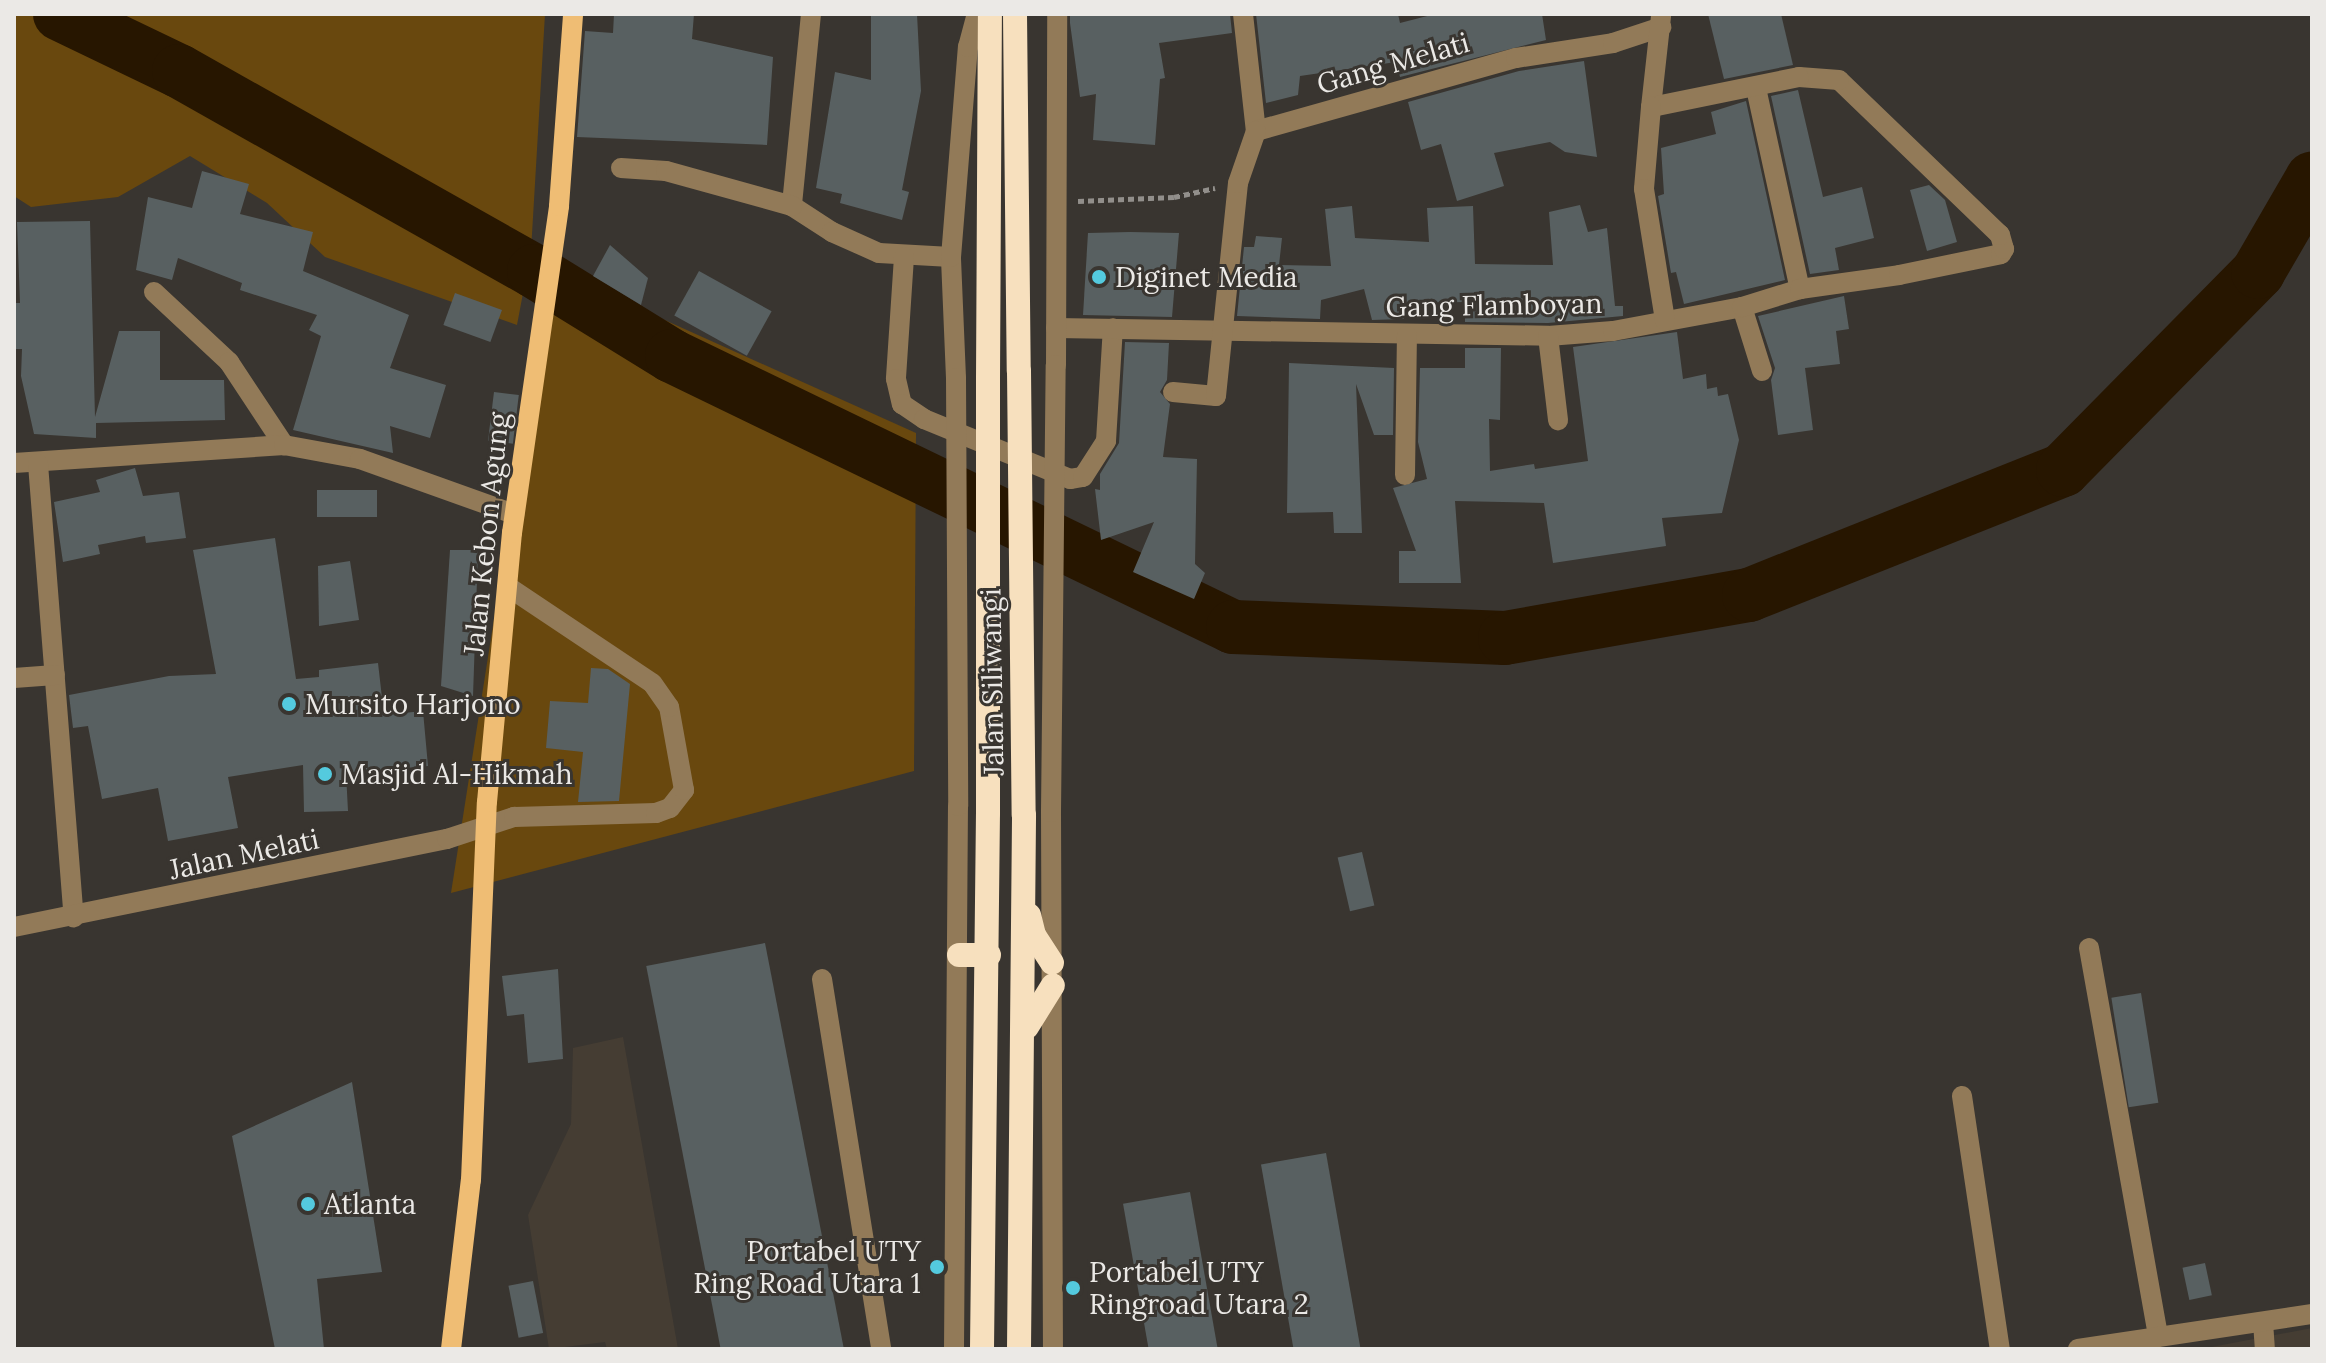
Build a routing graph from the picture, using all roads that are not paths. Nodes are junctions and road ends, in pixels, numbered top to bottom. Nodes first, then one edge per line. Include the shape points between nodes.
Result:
1 (573, 14) edge
2 (811, 14) edge
3 (977, 14) edge
4 (990, 14) edge
5 (1015, 14) edge
6 (1057, 14) edge
7 (1243, 14) edge
8 (1661, 20) edge
9 (1756, 88) junction
10 (1651, 107) junction
11 (1256, 131) junction
12 (621, 168) dead end
13 (792, 206) junction
14 (904, 257) junction
15 (951, 257) junction
16 (1800, 289) junction
17 (154, 292) dead end
18 (1742, 307) junction
19 (1665, 320) junction
20 (1056, 328) junction
21 (1113, 328) junction
22 (1225, 333) junction
23 (1407, 336) junction
24 (1548, 336) junction
25 (1762, 371) dead end
26 (1173, 392) dead end
27 (1558, 420) dead end
28 (284, 445) junction
29 (14, 463) edge
30 (38, 464) junction
31 (1405, 475) dead end
32 (514, 514) junction
33 (507, 586) junction
34 (55, 675) junction
35 (14, 678) edge
36 (485, 830) junction
37 (1024, 897) junction
38 (74, 918) junction
39 (14, 927) edge
40 (2089, 948) dead end
41 (959, 955) junction
42 (989, 955) junction
43 (1053, 974) junction
44 (822, 979) dead end
45 (1024, 1037) junction
46 (1962, 1096) dead end
47 (2312, 1314) edge
48 (2263, 1322) junction
49 (2158, 1337) junction
50 (451, 1349) edge
51 (881, 1349) edge
52 (954, 1349) edge
53 (982, 1349) edge
54 (1019, 1349) edge
55 (1053, 1349) edge
56 (2000, 1349) edge
57 (2078, 1349) edge
58 (2265, 1349) edge

1 - 32 main road, Jalan Kebon Agung via 559,206
2 - 13 street
3 - 15 street via 968,47
4 - 42 highway, Jalan Siliwangi, bridge
5 - 37 highway, Jalan Siliwangi, bridge
6 - 20 street
7 - 11 street
8 - 10 street
8 - 11 street, Gang Melati via 1613,43 1516,58
9 - 10 street
9 - 16 street
9 - 16 street, Gang Flamboyan via 1799,77 1839,80 2000,235 2001,254
10 - 19 street via 1644,189
11 - 22 street via 1238,183
12 - 13 street via 666,171
13 - 14 street via 832,232 879,253
14 - 15 street
14 - 21 street via 896,379 902,404 924,419 1070,479 1083,477 1106,441
15 - 41 street, bridge
16 - 18 street, Gang Flamboyan
17 - 28 street via 229,362
18 - 19 street, Gang Flamboyan
18 - 25 street
19 - 24 street, Gang Flamboyan
20 - 21 street, Gang Flamboyan
20 - 43 street, bridge
21 - 22 street, Gang Flamboyan
22 - 23 street, Gang Flamboyan
22 - 26 street via 1216,396
23 - 24 street, Gang Flamboyan
23 - 31 street
24 - 27 street
28 - 30 street
28 - 32 street via 360,459
29 - 30 street
30 - 34 street
32 - 33 main road, Jalan Kebon Agung
33 - 36 main road, Jalan Kebon Agung
33 - 36 street, Jalan Melati via 652,683 669,707 684,790 683,798 656,813 535,814
34 - 35 street
34 - 38 street
36 - 38 street, Jalan Melati
36 - 50 main road, Jalan Kebon Agung via 471,1180
37 - 43 highway via 1034,935
37 - 45 highway, Jalan Siliwangi
38 - 39 street, Jalan Melati
40 - 49 street
41 - 42 highway
41 - 52 street
42 - 53 highway, Jalan Siliwangi
43 - 45 highway
43 - 55 street
44 - 51 street
45 - 54 highway, Jalan Siliwangi
46 - 56 street
47 - 48 street
48 - 49 street
48 - 58 street
49 - 57 street

